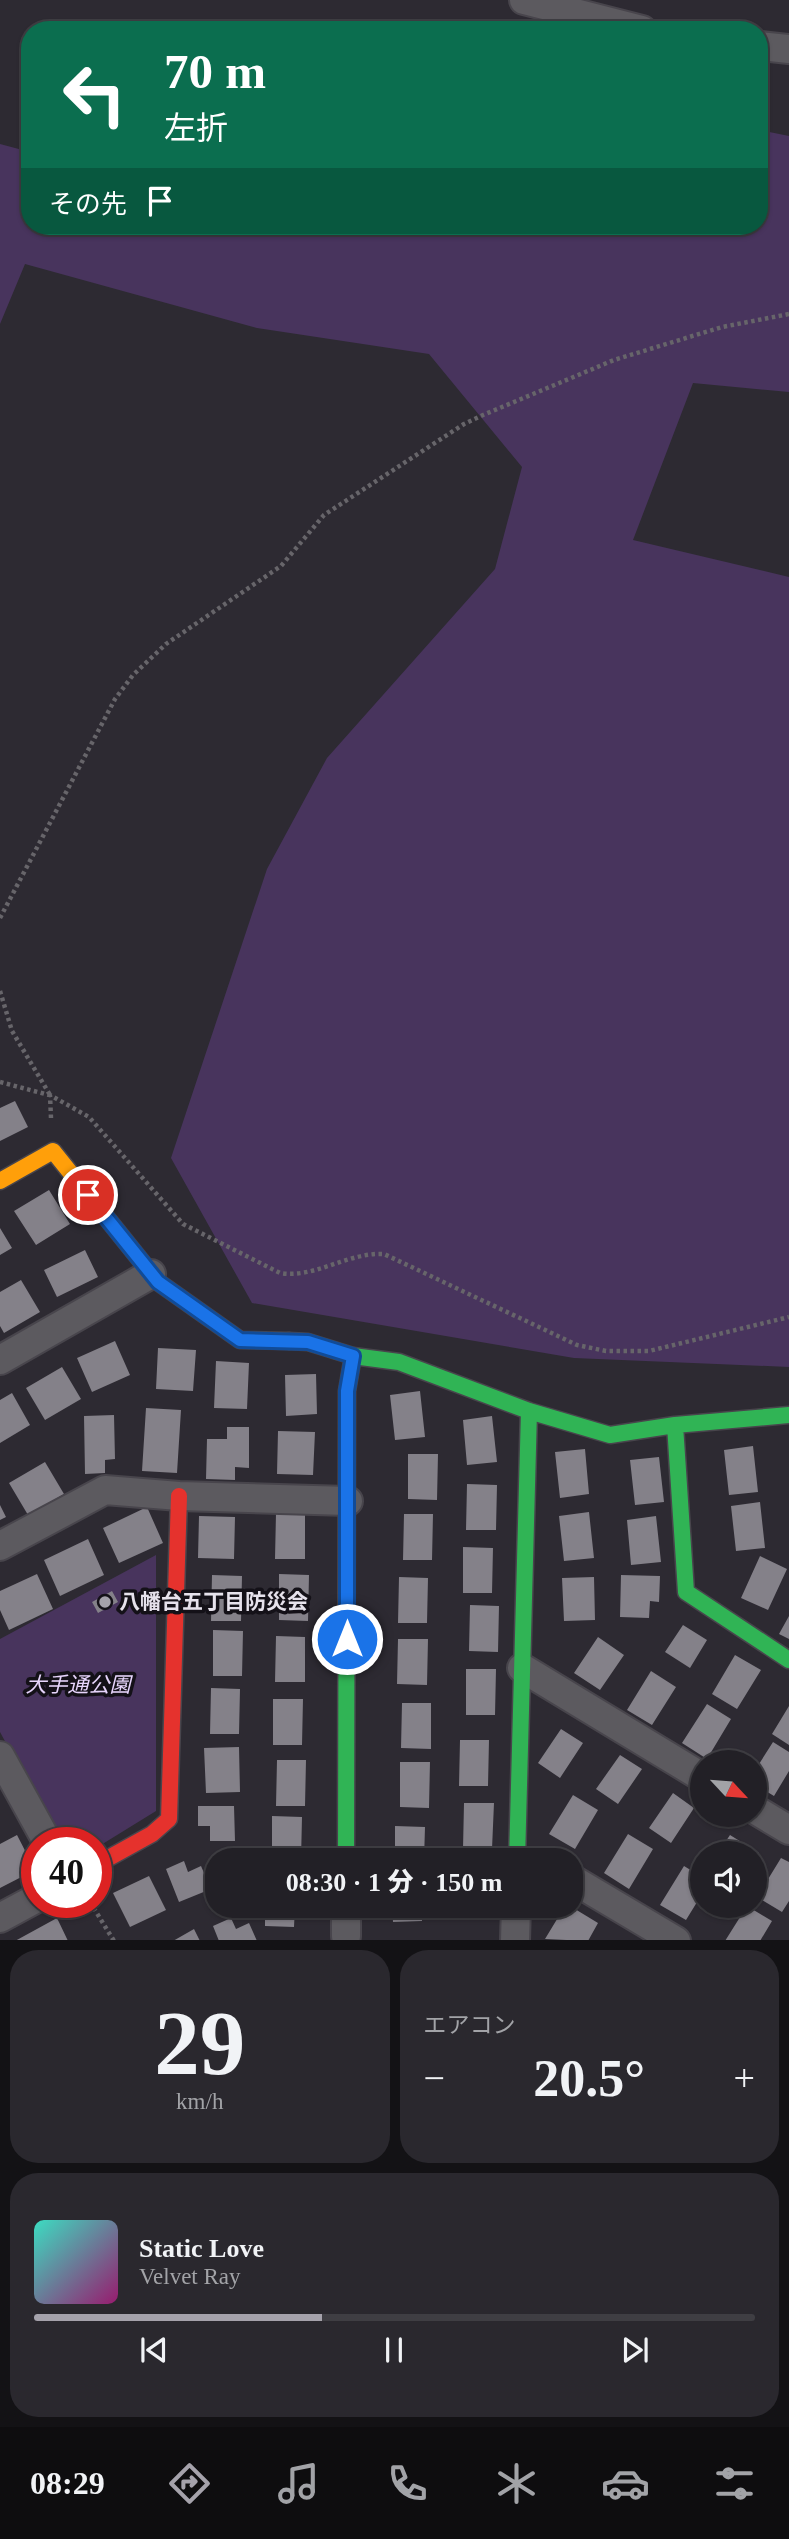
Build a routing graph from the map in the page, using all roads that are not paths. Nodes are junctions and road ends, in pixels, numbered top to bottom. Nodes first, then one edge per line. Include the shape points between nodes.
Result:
1 (524, 0) edge
2 (607, 21) edge
3 (768, 47) edge
4 (789, 50) edge
5 (0, 1181) edge
6 (151, 1274) junction
7 (353, 1356) junction
8 (0, 1360) edge
9 (529, 1411) junction
10 (789, 1415) edge
11 (675, 1424) junction
12 (179, 1496) junction
13 (348, 1501) junction
14 (0, 1546) edge
15 (789, 1660) edge
16 (522, 1668) junction
17 (0, 1756) edge
18 (690, 1770) edge
19 (767, 1817) edge
20 (39, 1827) edge
21 (789, 1830) edge
22 (346, 1848) edge
23 (525, 1848) edge
24 (112, 1856) edge
25 (583, 1886) edge
26 (21, 1907) edge
27 (0, 1918) edge
28 (346, 1918) edge
29 (515, 1918) edge
30 (345, 1939) edge
31 (514, 1940) edge
32 (675, 1940) edge

1 - 2 street
3 - 4 street
5 - 6 street via 53,1151
6 - 7 street via 240,1340 308,1342
6 - 8 street
7 - 9 street via 399,1362
7 - 13 street via 347,1391
9 - 11 street via 610,1435
9 - 16 street
10 - 11 street
11 - 15 street via 686,1592
12 - 13 street
12 - 14 street via 105,1490
12 - 24 street via 169,1819
13 - 22 street
16 - 18 street
16 - 23 street
17 - 20 street
19 - 21 street
25 - 32 street
26 - 27 street
28 - 30 street
29 - 31 street

